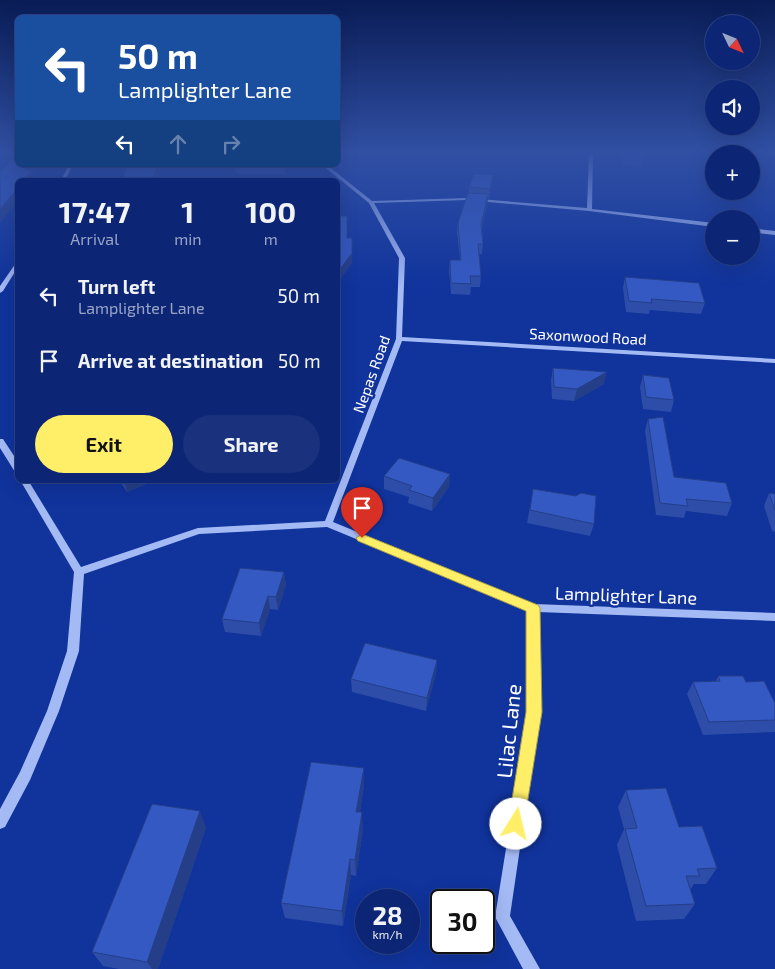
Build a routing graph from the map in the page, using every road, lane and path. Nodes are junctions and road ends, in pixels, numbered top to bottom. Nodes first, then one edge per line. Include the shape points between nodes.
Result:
1 (365, 197) edge
2 (589, 197) edge
3 (371, 202) junction
4 (589, 210) junction
5 (705, 224) edge
6 (760, 231) edge
7 (775, 233) edge
8 (15, 267) edge
9 (0, 291) edge
10 (399, 339) junction
11 (775, 361) edge
12 (0, 441) edge
13 (15, 465) edge
14 (26, 483) edge
15 (328, 524) junction
16 (79, 572) junction
17 (533, 608) junction
18 (775, 617) edge
19 (0, 822) edge
20 (532, 969) edge

1 - 3 street, Nepas Road
2 - 4 street
3 - 4 street via 467,199
3 - 10 street, Nepas Road via 402,258
4 - 5 street
6 - 7 street
8 - 9 street
10 - 11 street, Saxonwood Road
10 - 15 street, Nepas Road
12 - 13 street
14 - 16 street
15 - 16 street, Lamplighter Lane via 198,531
15 - 17 street, Lamplighter Lane
16 - 19 street via 72,651 53,711 25,776
17 - 18 street, Lamplighter Lane
17 - 20 street, Lilac Lane via 534,712 502,917

